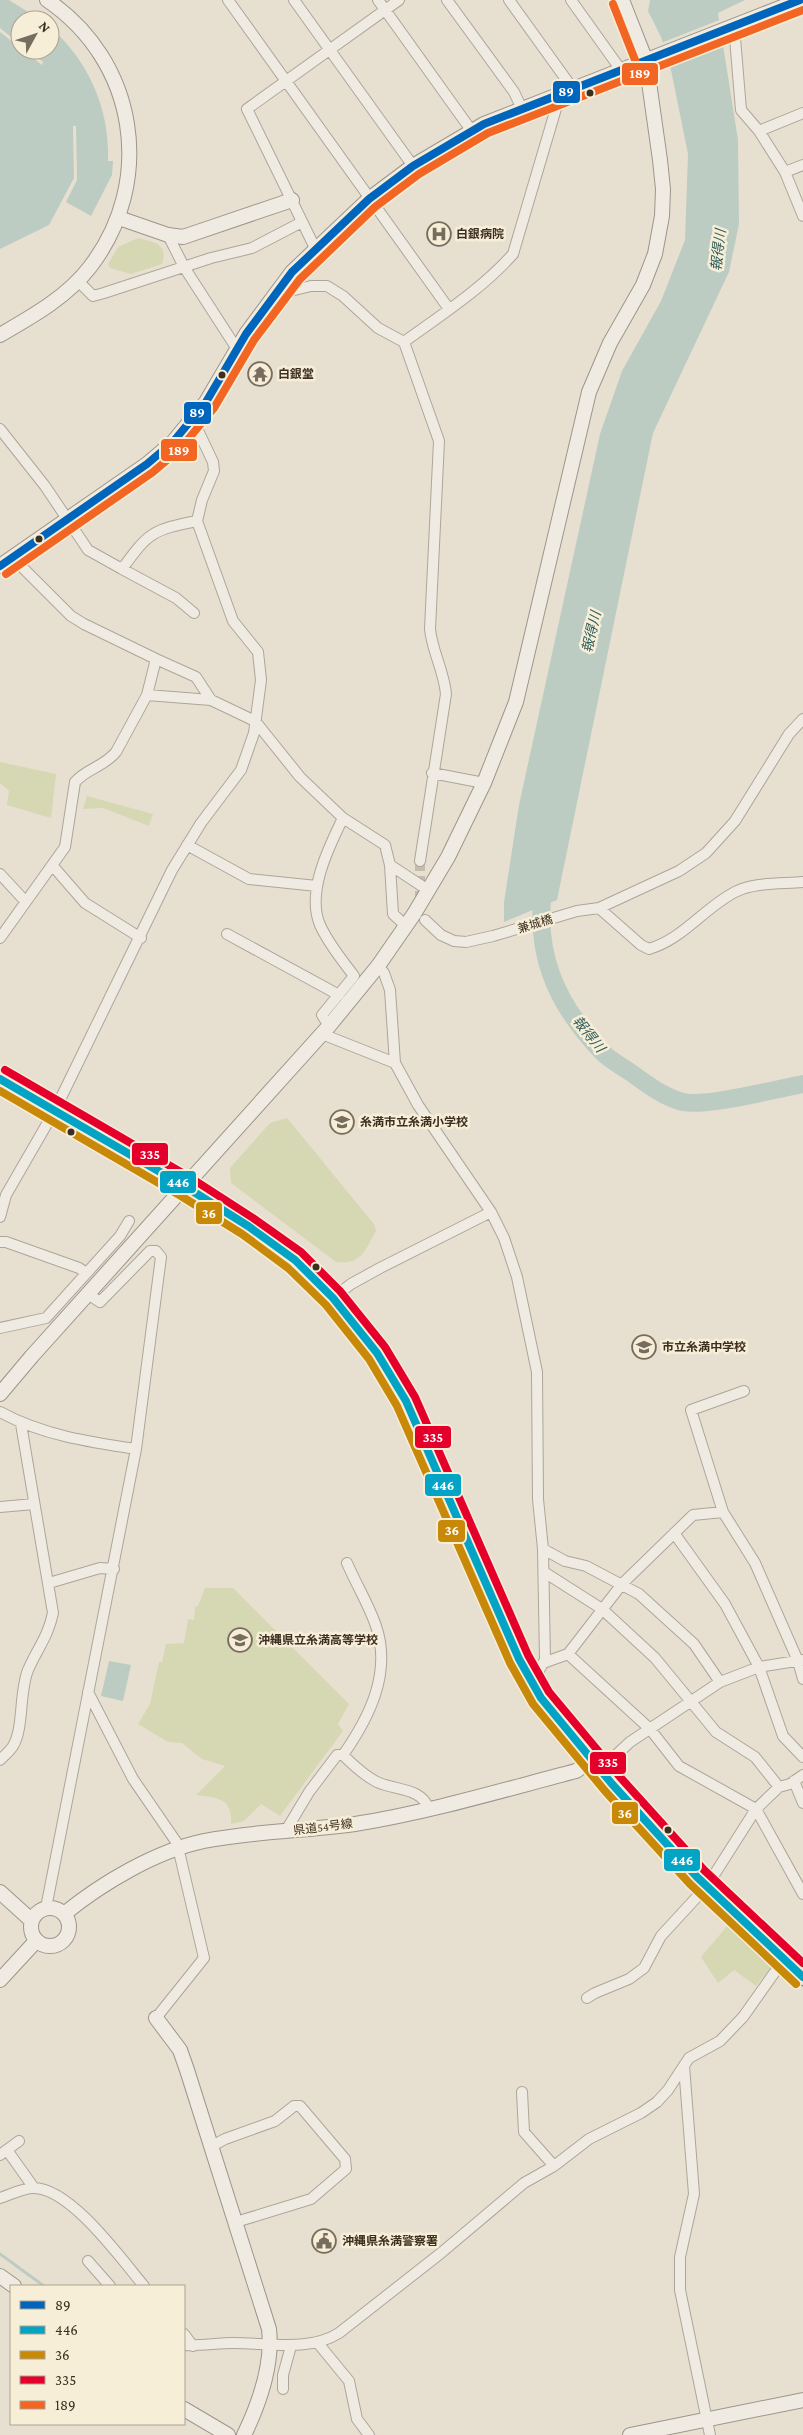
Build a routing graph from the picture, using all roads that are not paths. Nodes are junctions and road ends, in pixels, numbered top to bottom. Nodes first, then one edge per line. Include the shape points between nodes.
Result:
1 (47, 0) edge
2 (228, 0) edge
3 (294, 0) edge
4 (378, 0) edge
5 (399, 0) edge
6 (448, 0) edge
7 (509, 0) edge
8 (571, 0) edge
9 (622, 0) edge
10 (800, 0) edge
11 (385, 10) junction
12 (730, 27) junction
13 (330, 50) junction
14 (646, 61) junction
15 (621, 70) junction
16 (286, 82) junction
17 (573, 89) junction
18 (560, 95) junction
19 (522, 109) junction
20 (803, 113) edge
21 (472, 130) junction
22 (759, 131) junction
23 (803, 165) edge
24 (413, 166) junction
25 (785, 172) junction
26 (369, 199) junction
27 (292, 200) junction
28 (803, 216) edge
29 (119, 218) junction
30 (302, 222) junction
31 (168, 235) junction
32 (316, 248) junction
33 (184, 267) junction
34 (78, 281) junction
35 (273, 296) junction
36 (449, 308) junction
37 (0, 335) edge
38 (404, 342) junction
39 (237, 349) junction
40 (193, 420) junction
41 (0, 429) edge
42 (67, 521) junction
43 (197, 521) junction
44 (4, 561) edge
45 (122, 569) junction
46 (194, 613) dead end
47 (156, 659) junction
48 (147, 694) junction
49 (211, 700) junction
50 (803, 718) edge
51 (255, 721) junction
52 (432, 773) junction
53 (484, 783) junction
54 (343, 818) junction
55 (187, 845) junction
56 (420, 861) tunnel mouth
57 (52, 865) junction
58 (390, 865) junction
59 (0, 874) edge
60 (803, 882) edge
61 (317, 886) junction
62 (428, 890) junction
63 (25, 901) junction
64 (599, 908) junction
65 (425, 920) dead end
66 (406, 926) junction
67 (226, 934) dead end
68 (0, 938) edge
69 (141, 938) junction
70 (378, 966) junction
71 (340, 995) junction
72 (325, 1030) junction
73 (395, 1063) junction
74 (0, 1079) edge
75 (55, 1110) junction
76 (186, 1187) junction
77 (491, 1212) junction
78 (0, 1217) edge
79 (129, 1221) dead end
80 (0, 1242) edge
81 (86, 1274) junction
82 (88, 1294) junction
83 (333, 1298) junction
84 (34, 1322) junction
85 (0, 1328) edge
86 (49, 1336) junction
87 (744, 1391) dead end
88 (0, 1394) edge
89 (0, 1412) edge
90 (21, 1424) junction
91 (136, 1449) junction
92 (34, 1504) junction
93 (0, 1507) edge
94 (724, 1512) junction
95 (674, 1533) junction
96 (543, 1549) junction
97 (347, 1563) dead end
98 (114, 1569) junction
99 (544, 1572) junction
100 (49, 1583) junction
101 (622, 1584) junction
102 (602, 1609) junction
103 (568, 1654) junction
104 (800, 1660) edge
105 (543, 1663) junction
106 (759, 1667) junction
107 (530, 1678) junction
108 (803, 1679) edge
109 (720, 1682) junction
110 (88, 1692) junction
111 (691, 1701) junction
112 (650, 1729) junction
113 (343, 1755) junction
114 (803, 1757) edge
115 (0, 1760) edge
116 (596, 1765) junction
117 (803, 1775) edge
118 (794, 1781) junction
119 (779, 1787) junction
120 (803, 1803) edge
121 (429, 1809) junction
122 (756, 1809) junction
123 (285, 1832) junction
124 (178, 1849) junction
125 (707, 1886) junction
126 (0, 1892) edge
127 (803, 1894) edge
128 (46, 1908) junction
129 (64, 1914) junction
130 (31, 1920) junction
131 (36, 1942) junction
132 (784, 1958) junction
133 (802, 1975) edge
134 (0, 1980) edge
135 (587, 1998) dead end
136 (156, 2018) joint
137 (684, 2066) junction
138 (522, 2092) dead end
139 (19, 2141) dead end
140 (212, 2146) junction
141 (3, 2153) edge
142 (554, 2166) junction
143 (34, 2188) junction
144 (0, 2198) edge
145 (236, 2222) junction
146 (88, 2261) dead end
147 (0, 2276) edge
148 (13, 2285) edge
149 (109, 2285) edge
150 (143, 2285) edge
151 (317, 2342) junction
152 (271, 2343) junction
153 (189, 2346) edge
154 (290, 2346) junction
155 (283, 2389) dead end
156 (803, 2400) edge
157 (185, 2410) edge
158 (707, 2419) junction
159 (228, 2435) edge
160 (244, 2435) edge
161 (369, 2435) edge
162 (630, 2435) edge
163 (710, 2435) edge

1 - 29 street via 90,38 111,70 119,91 129,145 127,184
2 - 16 street
3 - 13 street
4 - 11 street
5 - 11 street
6 - 19 street via 514,92
7 - 17 street
8 - 15 street
9 - 14 street
10 - 12 street
11 - 13 street
11 - 21 street
12 - 14 street
12 - 22 street via 741,110
13 - 16 street
13 - 24 street
14 - 15 street
14 - 53 street via 663,189 655,254 643,285 610,343 589,392 516,702
15 - 17 street
16 - 26 street
16 - 27 street via 247,109
17 - 18 street
18 - 19 street
18 - 36 street via 513,254 500,269
19 - 21 street
20 - 22 street
21 - 24 street
22 - 25 street
23 - 25 street
24 - 26 street
25 - 28 street
26 - 32 street
26 - 36 street
27 - 30 street
27 - 31 street via 183,237
29 - 31 street
29 - 34 street via 101,252
30 - 32 street
30 - 33 street via 252,248
31 - 33 street
32 - 35 street
33 - 34 street via 93,296
33 - 39 street
34 - 37 street via 48,307
35 - 38 street via 311,286 327,286 378,328
35 - 39 street
36 - 38 street
38 - 52 street via 439,441 430,628 446,694
39 - 40 street
40 - 42 street via 158,456
40 - 43 street via 213,462 214,471
41 - 42 street via 45,486
42 - 44 street
42 - 45 street via 88,550
43 - 45 street via 154,532
43 - 51 street via 232,620 258,652 261,680
44 - 47 street via 71,616
45 - 46 street via 176,598
47 - 48 street
47 - 49 street via 196,678
48 - 49 street
48 - 57 street via 111,758 75,782 65,847
49 - 51 street
50 - 64 street, 兼城橋 via 735,821 706,853 679,870
51 - 54 street via 300,777
51 - 55 street via 241,770
52 - 53 street
52 - 56 street
53 - 62 street
54 - 58 street via 385,845
54 - 61 street via 328,849
55 - 61 street via 249,879
55 - 69 street
57 - 63 street
57 - 69 street via 85,903
58 - 62 street
58 - 66 street via 393,914
59 - 63 street
60 - 64 street via 749,887 735,892 670,940 649,949
61 - 71 street via 320,924 354,976
62 - 66 street
63 - 68 street
64 - 65 street, 兼城橋 via 466,942 441,935
66 - 70 street
67 - 71 street
69 - 75 street
70 - 72 street
70 - 73 street via 390,990
71 - 72 street via 322,1015
72 - 73 street
72 - 76 street
73 - 77 street via 418,1105
74 - 75 main road
75 - 76 main road
75 - 78 street via 6,1195
76 - 82 street
76 - 83 main road via 280,1249
77 - 83 street via 380,1268
77 - 96 street via 504,1238 517,1278 537,1372 538,1499
79 - 81 street
80 - 81 street via 79,1268
81 - 84 street via 46,1318
82 - 86 street
82 - 91 street via 100,1302 150,1251 156,1251 161,1258
83 - 107 main road via 377,1353 406,1401 508,1635
84 - 85 street
84 - 86 street
86 - 88 street
87 - 94 street via 691,1410
89 - 90 street
90 - 91 street via 80,1441
90 - 92 street
91 - 98 street
92 - 93 street
92 - 100 street
94 - 95 street via 692,1515
94 - 104 street via 755,1563
95 - 101 street
95 - 106 street via 725,1604
96 - 99 street
96 - 101 street via 565,1562 586,1566
97 - 113 street via 376,1626 381,1668 367,1716
98 - 100 street via 100,1568
98 - 110 street
99 - 102 street
99 - 105 street
100 - 115 street via 53,1613 49,1631 28,1670 18,1733 13,1746
101 - 102 street
101 - 109 street via 658,1609 694,1644
102 - 103 street
102 - 111 street via 655,1658
103 - 105 street
103 - 112 street
104 - 106 street
104 - 108 street
105 - 107 street
106 - 109 street
106 - 114 street via 783,1736
107 - 116 main road via 553,1714
109 - 111 street
110 - 124 street via 133,1779 172,1835
110 - 128 street
111 - 112 street
111 - 119 street via 716,1732 754,1757
112 - 116 street
112 - 122 street via 678,1766
113 - 121 street via 376,1782 419,1794
113 - 123 street via 337,1756 314,1785
116 - 121 street, 県道54号線
116 - 125 main road
117 - 118 street
118 - 119 street
118 - 120 street
119 - 122 street
121 - 123 street, 県道54号線 via 355,1824
122 - 125 street
122 - 127 street
123 - 124 street, 県道54号線 via 204,1841
124 - 129 street, 県道54号線 via 107,1884
124 - 136 street via 204,1958
125 - 132 main road
125 - 135 street via 661,1936 644,1968
126 - 130 street
128 - 129 street
128 - 130 street
129 - 131 street via 69,1926 66,1939 48,1947
130 - 131 street via 30,1932
131 - 134 street
132 - 133 main road
132 - 137 street via 743,2017 720,2041 689,2058
136 - 140 street via 180,2050
137 - 142 street via 657,2102 589,2139
137 - 158 street via 694,2194 680,2257 680,2290
138 - 142 street via 524,2132
139 - 141 street
140 - 145 street
140 - 145 street via 274,2121 294,2106 300,2106 345,2159 346,2169 311,2199
141 - 143 street
142 - 151 street via 524,2183 339,2333
143 - 144 street
143 - 150 street via 49,2192 78,2210
145 - 152 street via 266,2314
146 - 149 street
147 - 148 street
151 - 154 street
151 - 161 street via 349,2381 357,2418
152 - 153 street
152 - 154 street
152 - 160 street via 264,2378
154 - 155 street
156 - 158 street
157 - 159 street
158 - 162 street
158 - 163 street

